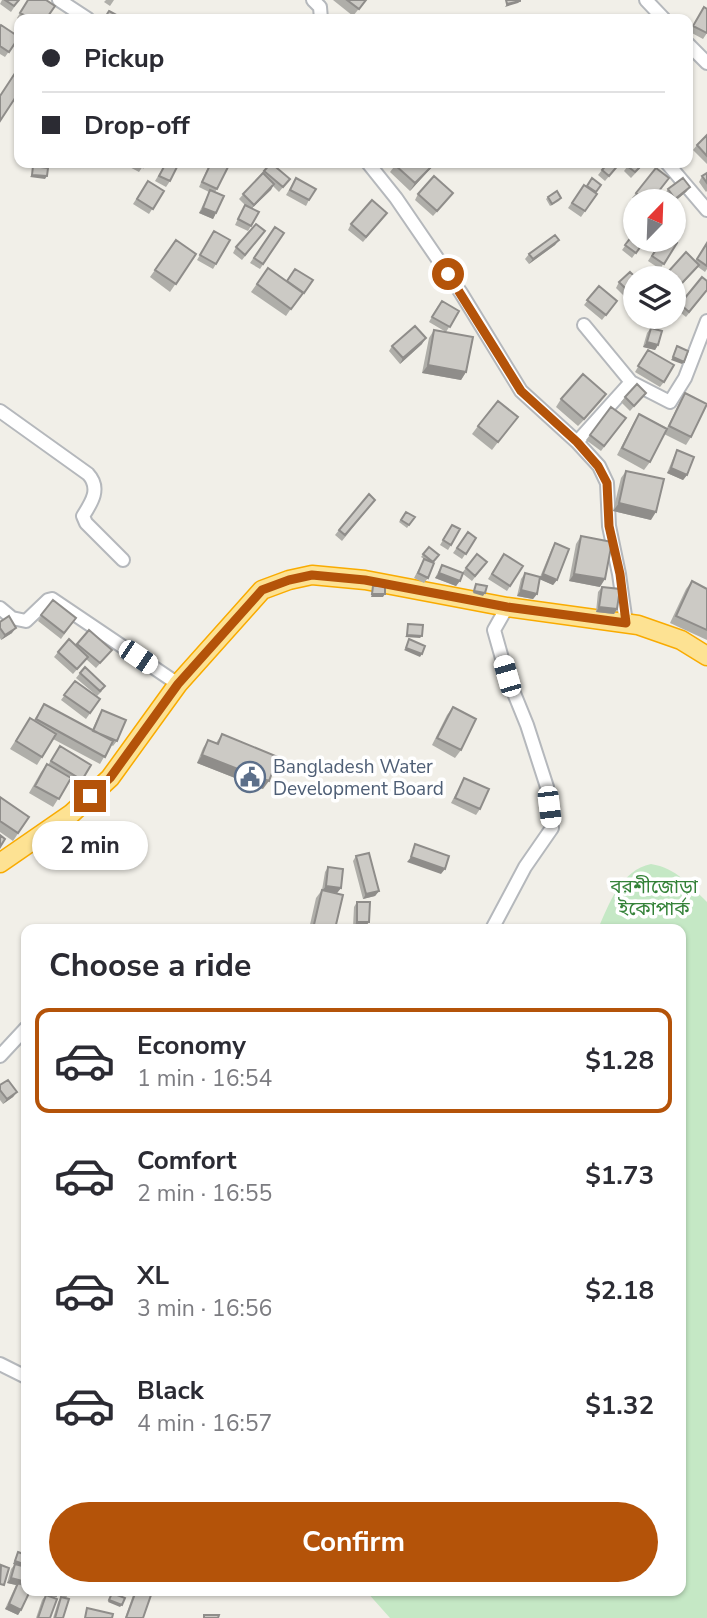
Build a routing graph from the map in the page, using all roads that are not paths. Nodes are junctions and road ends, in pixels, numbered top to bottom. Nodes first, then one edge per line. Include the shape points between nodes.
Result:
1 (59, 0) edge
2 (646, 0) edge
3 (80, 14) edge
4 (659, 14) edge
5 (693, 49) edge
6 (707, 63) edge
7 (372, 168) edge
8 (671, 168) edge
9 (707, 210) edge
10 (707, 321) edge
11 (584, 325) dead end
12 (631, 383) junction
13 (0, 411) edge
14 (577, 442) junction
15 (123, 561) dead end
16 (507, 607) junction
17 (0, 608) edge
18 (626, 623) junction
19 (707, 656) edge
20 (178, 684) junction
21 (0, 863) edge
22 (495, 924) edge
23 (21, 1033) edge
24 (0, 1056) edge
25 (0, 1364) edge
26 (21, 1374) edge

1 - 3 street
2 - 4 street
5 - 6 street
7 - 14 street via 461,293 521,391
8 - 9 street
10 - 12 street via 685,378 670,402
11 - 12 street
12 - 14 street
13 - 15 street via 94,481 96,494 83,516
14 - 18 street via 607,483 609,526
16 - 18 highway
16 - 20 highway via 365,580 312,575 262,590
16 - 22 street via 494,630 547,787 552,828
17 - 20 street via 12,618 26,621 52,599
18 - 19 highway via 681,640
20 - 21 highway via 110,778 71,814
23 - 24 street
25 - 26 street

